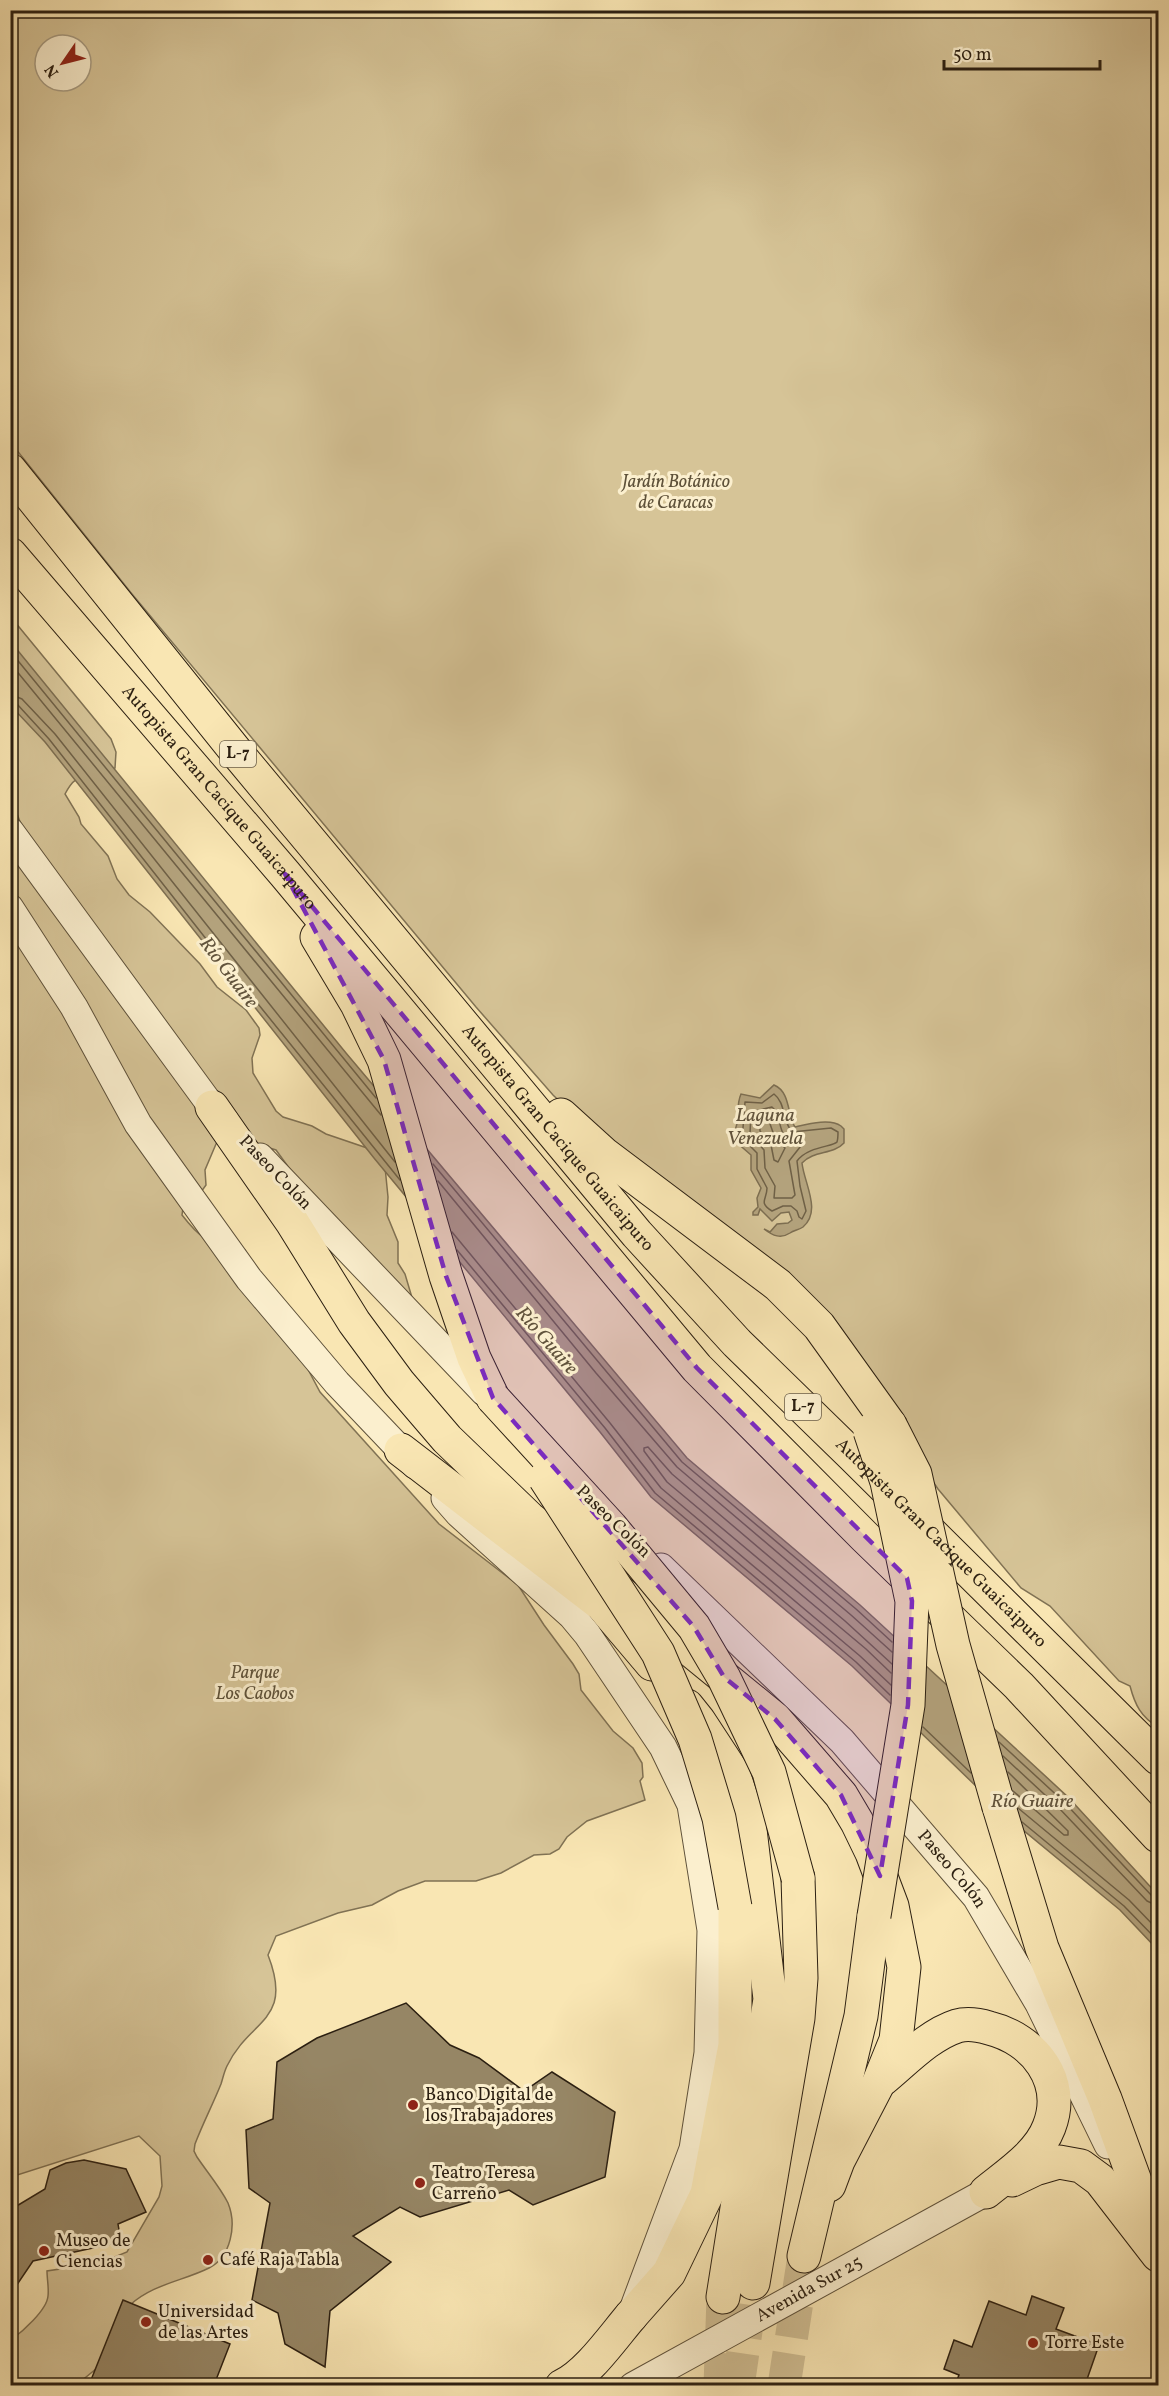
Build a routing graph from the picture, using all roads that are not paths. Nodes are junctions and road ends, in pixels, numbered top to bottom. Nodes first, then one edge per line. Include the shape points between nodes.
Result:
1 (10, 470) edge
2 (10, 554) edge
3 (10, 831) edge
4 (285, 874) junction
5 (10, 908) edge
6 (471, 1033) junction
7 (212, 1107) junction
8 (493, 1398) junction
9 (880, 1428) junction
10 (401, 1450) junction
11 (1158, 1758) edge
12 (1158, 1836) edge
13 (879, 2082) junction
14 (986, 2192) junction
15 (1158, 2244) edge
16 (1158, 2249) edge
17 (1158, 2255) edge
18 (753, 2283) tunnel mouth
19 (723, 2297) tunnel mouth
20 (631, 2316) junction
21 (566, 2384) edge
22 (633, 2385) edge

1 - 6 main road, Autopista Gran Cacique Guaicaipuro / L-7 via 238,754
2 - 4 main road, Autopista Gran Cacique Guaicaipuro / L-7
3 - 7 street, Paseo Colón
4 - 8 main road via 384,1060 446,1276 474,1358
4 - 12 main road, Autopista Gran Cacique Guaicaipuro / L-7 via 697,1368 1019,1686
5 - 10 street via 74,1007 138,1124 249,1279
6 - 9 main road via 604,1154 778,1285 819,1326
6 - 11 main road, Autopista Gran Cacique Guaicaipuro / L-7 via 637,1234 737,1343
7 - 13 main road via 292,1222 354,1322 447,1440 529,1518 775,1719 841,1795 872,1853 892,1906 903,1955 896,2040
7 - 16 street, Paseo Colón via 550,1461 842,1741 976,1897 1039,2004
8 - 18 main road, bridge via 611,1527 694,1627 724,1678 769,1772 798,1878 801,1978 798,2018
8 - 20 main road, bridge via 658,1653 694,1739 719,1818 735,1907 735,2045 707,2194 669,2273
9 - 13 main road, bridge via 912,1601 908,1704 861,2016 804,2256 838,2161
9 - 15 main road, bridge via 915,1474 953,1645 1042,1948 1105,2099
10 - 19 main road via 602,1605 699,1721 733,1773 749,1821 770,1999
10 - 20 street via 459,1514 587,1634 663,1747 692,1805 711,1930 708,2053 693,2149
13 - 14 main road via 931,2040 960,2025 999,2030 1032,2051 1053,2084 1055,2105 1048,2129 1034,2150
14 - 17 main road via 1059,2162 1081,2166 1100,2180
14 - 22 street, Avenida Sur 25
20 - 21 main road via 600,2353

